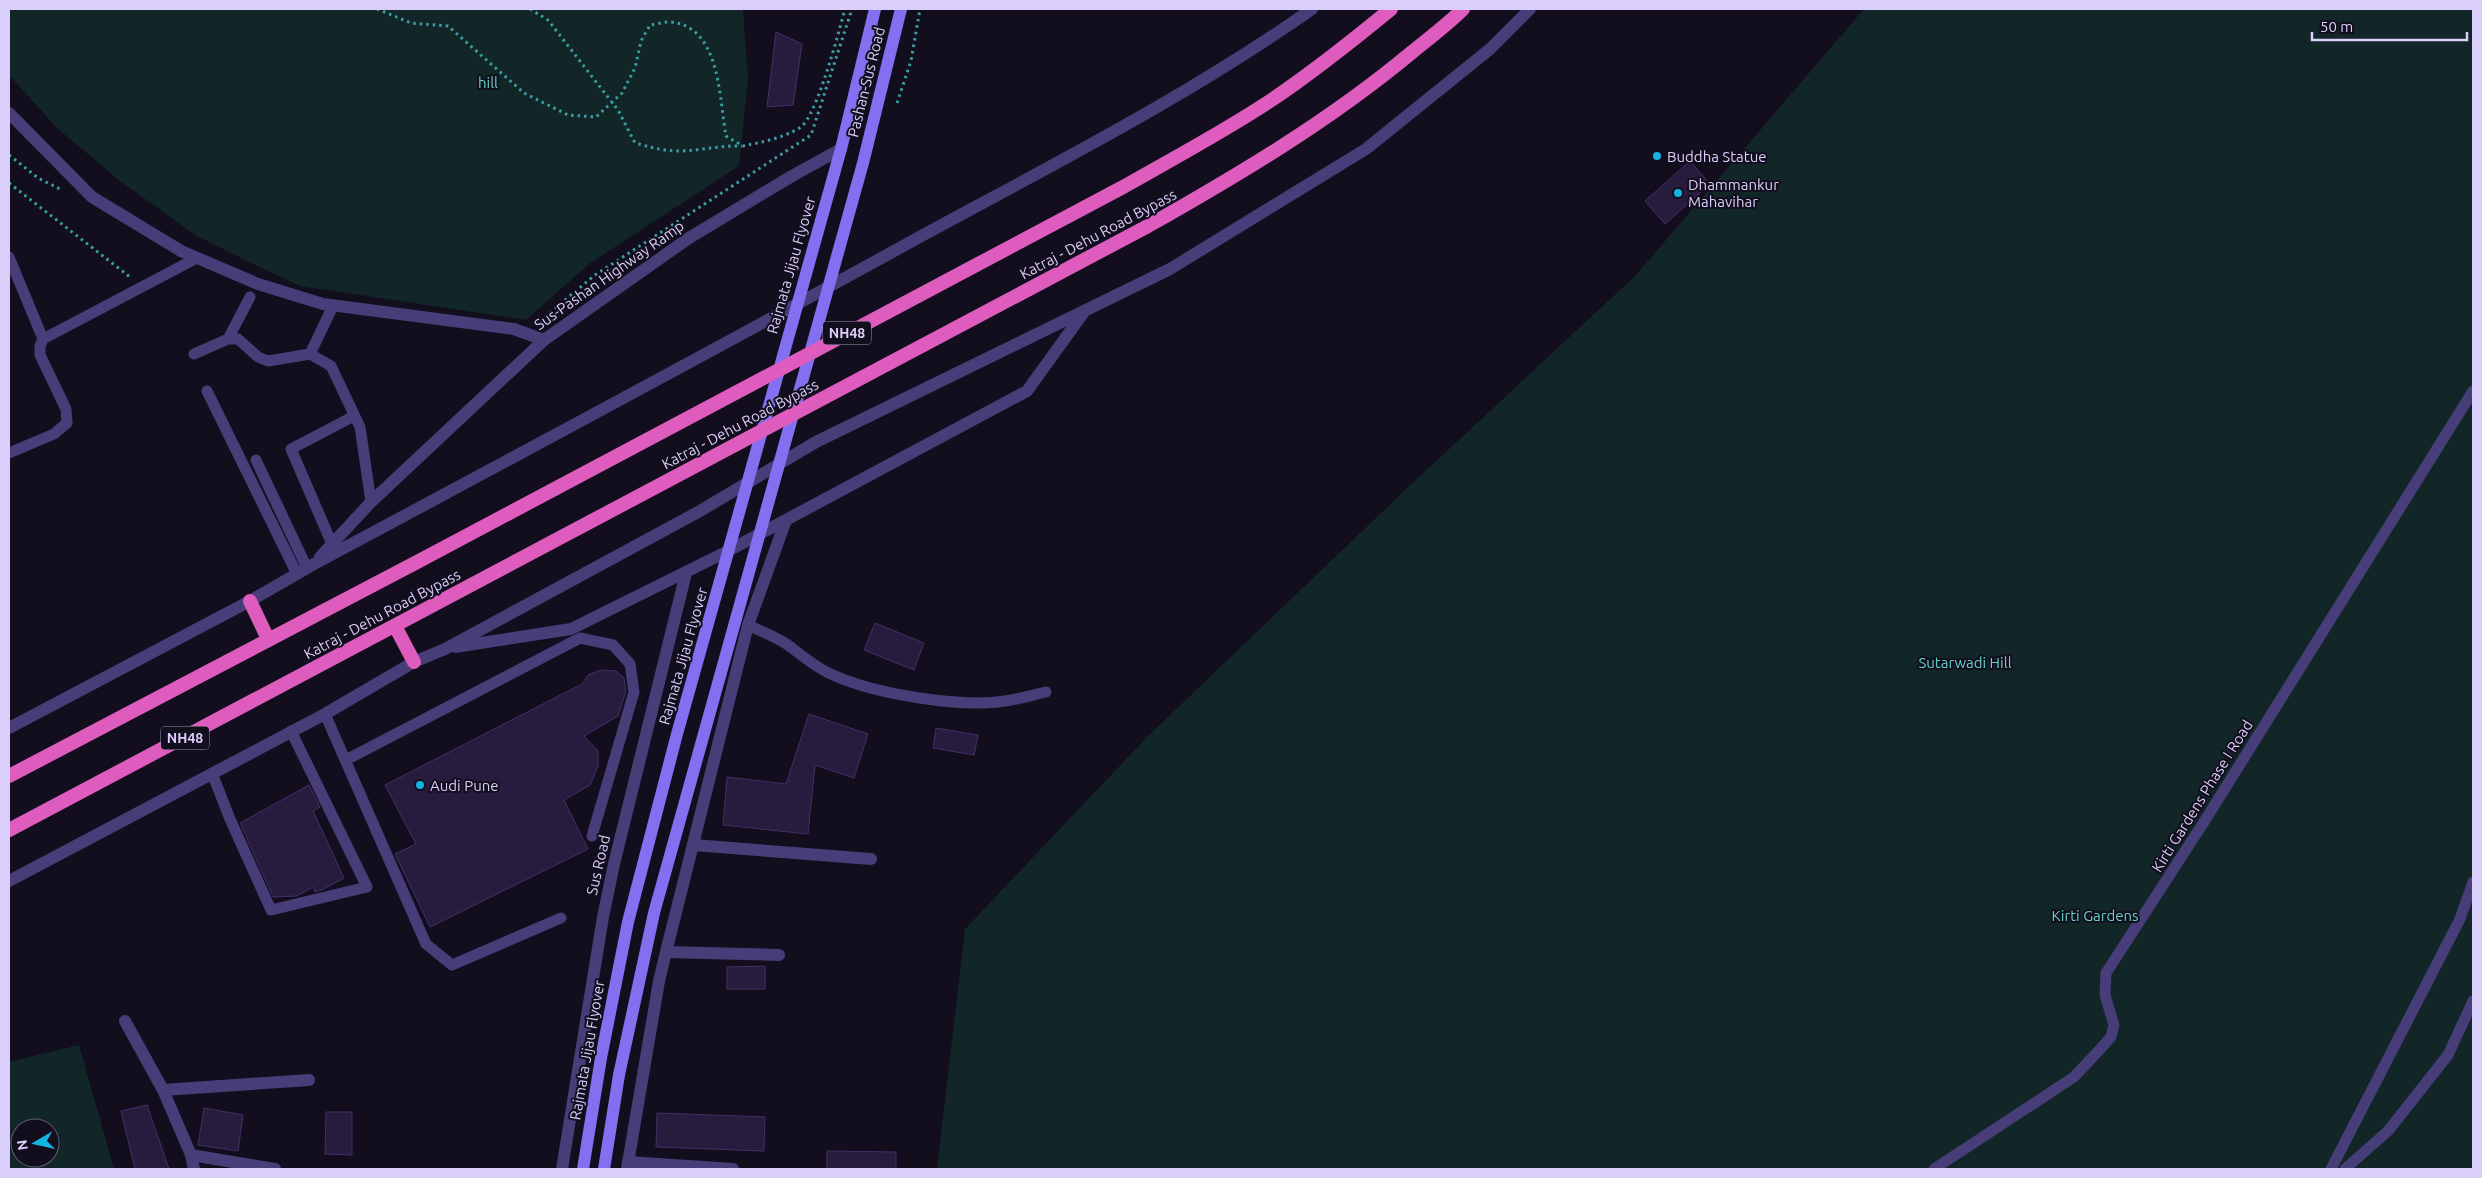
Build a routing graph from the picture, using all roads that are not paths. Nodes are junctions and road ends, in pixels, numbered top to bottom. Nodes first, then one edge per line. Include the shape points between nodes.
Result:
1 (875, 9) edge
2 (901, 9) edge
3 (1312, 9) edge
4 (1391, 9) edge
5 (1463, 9) edge
6 (1530, 9) edge
7 (11, 116) edge
8 (840, 153) junction
9 (9, 257) edge
10 (197, 258) junction
11 (250, 297) dead end
12 (334, 306) junction
13 (1086, 310) junction
14 (43, 339) junction
15 (228, 339) junction
16 (544, 340) junction
17 (194, 354) dead end
18 (310, 354) junction
19 (207, 391) dead end
20 (2473, 391) edge
21 (354, 416) junction
22 (9, 453) edge
23 (256, 460) dead end
24 (371, 502) junction
25 (786, 520) junction
26 (332, 544) junction
27 (306, 569) junction
28 (686, 573) junction
29 (250, 601) junction
30 (748, 625) junction
31 (395, 626) junction
32 (268, 639) junction
33 (445, 649) junction
34 (414, 662) junction
35 (1046, 692) dead end
36 (325, 714) junction
37 (9, 728) edge
38 (291, 731) junction
39 (346, 760) junction
40 (212, 773) junction
41 (9, 776) edge
42 (9, 830) edge
43 (592, 836) dead end
44 (693, 845) junction
45 (871, 858) dead end
46 (9, 881) edge
47 (2473, 882) edge
48 (562, 918) dead end
49 (666, 952) junction
50 (779, 955) dead end
51 (2473, 1001) edge
52 (125, 1022) dead end
53 (309, 1080) dead end
54 (163, 1090) junction
55 (191, 1155) junction
56 (628, 1166) edge
57 (194, 1169) edge
58 (275, 1169) edge
59 (562, 1169) edge
60 (583, 1169) edge
61 (604, 1169) edge
62 (733, 1169) edge
63 (1934, 1169) edge
64 (2331, 1169) edge
65 (2345, 1169) edge

1 - 8 main road, Pashan-Sus Road
2 - 61 main road, Pashan-Sus Road via 863,163 654,912 619,1076
3 - 27 street via 1204,80 1108,135
4 - 32 highway, Katraj - Dehu Road Bypass / NH48 via 1270,101 1125,186
5 - 31 highway, Katraj - Dehu Road Bypass / NH48 via 1338,110 1246,171
6 - 13 street via 1490,49 1366,149 1170,269
7 - 10 street via 92,197
8 - 16 street, Sus-Pashan Highway Ramp via 792,176 689,238
8 - 60 main road, Rajmata Jijau Flyover via 628,922
9 - 14 lane
10 - 12 street via 258,284
10 - 14 lane
11 - 15 lane
12 - 16 street via 514,329
12 - 18 lane
13 - 25 street via 1027,391
13 - 33 street via 816,442 700,511
14 - 22 lane via 40,355 66,409 68,423 54,434
15 - 17 lane
15 - 18 lane via 238,339 258,357 268,361
16 - 24 street, Sus-Pashan Highway Ramp
18 - 21 lane via 331,366
19 - 27 lane
20 - 63 lane, Kirti Gardens Phase I Road via 2106,974 2105,995 2114,1025 2111,1037 2074,1077
21 - 24 lane via 360,427
21 - 26 lane via 291,449
23 - 27 lane
24 - 26 street, Sus-Pashan Highway Ramp
25 - 28 street
25 - 30 street
26 - 27 street, Sus-Pashan Highway Ramp
27 - 29 street
28 - 33 street via 571,629
28 - 59 street, Sus Road via 604,908
29 - 32 highway
29 - 37 street
30 - 35 lane via 791,647 801,657 833,675 920,698 1004,701
30 - 44 street
31 - 34 highway
31 - 42 highway, Katraj - Dehu Road Bypass / NH48
32 - 41 highway, Katraj - Dehu Road Bypass / NH48
33 - 34 street
34 - 36 street
36 - 38 street
36 - 39 lane
38 - 40 street
38 - 40 lane via 367,887 271,910
39 - 43 lane via 580,638 613,645 630,664 634,692
39 - 48 lane via 426,944 452,965
40 - 46 street
44 - 45 street
44 - 49 street
47 - 64 lane via 2460,919
49 - 50 street
49 - 56 street
51 - 65 lane via 2448,1055 2388,1131
52 - 54 street
53 - 54 street
54 - 55 street
55 - 57 street
55 - 58 street
56 - 62 street

